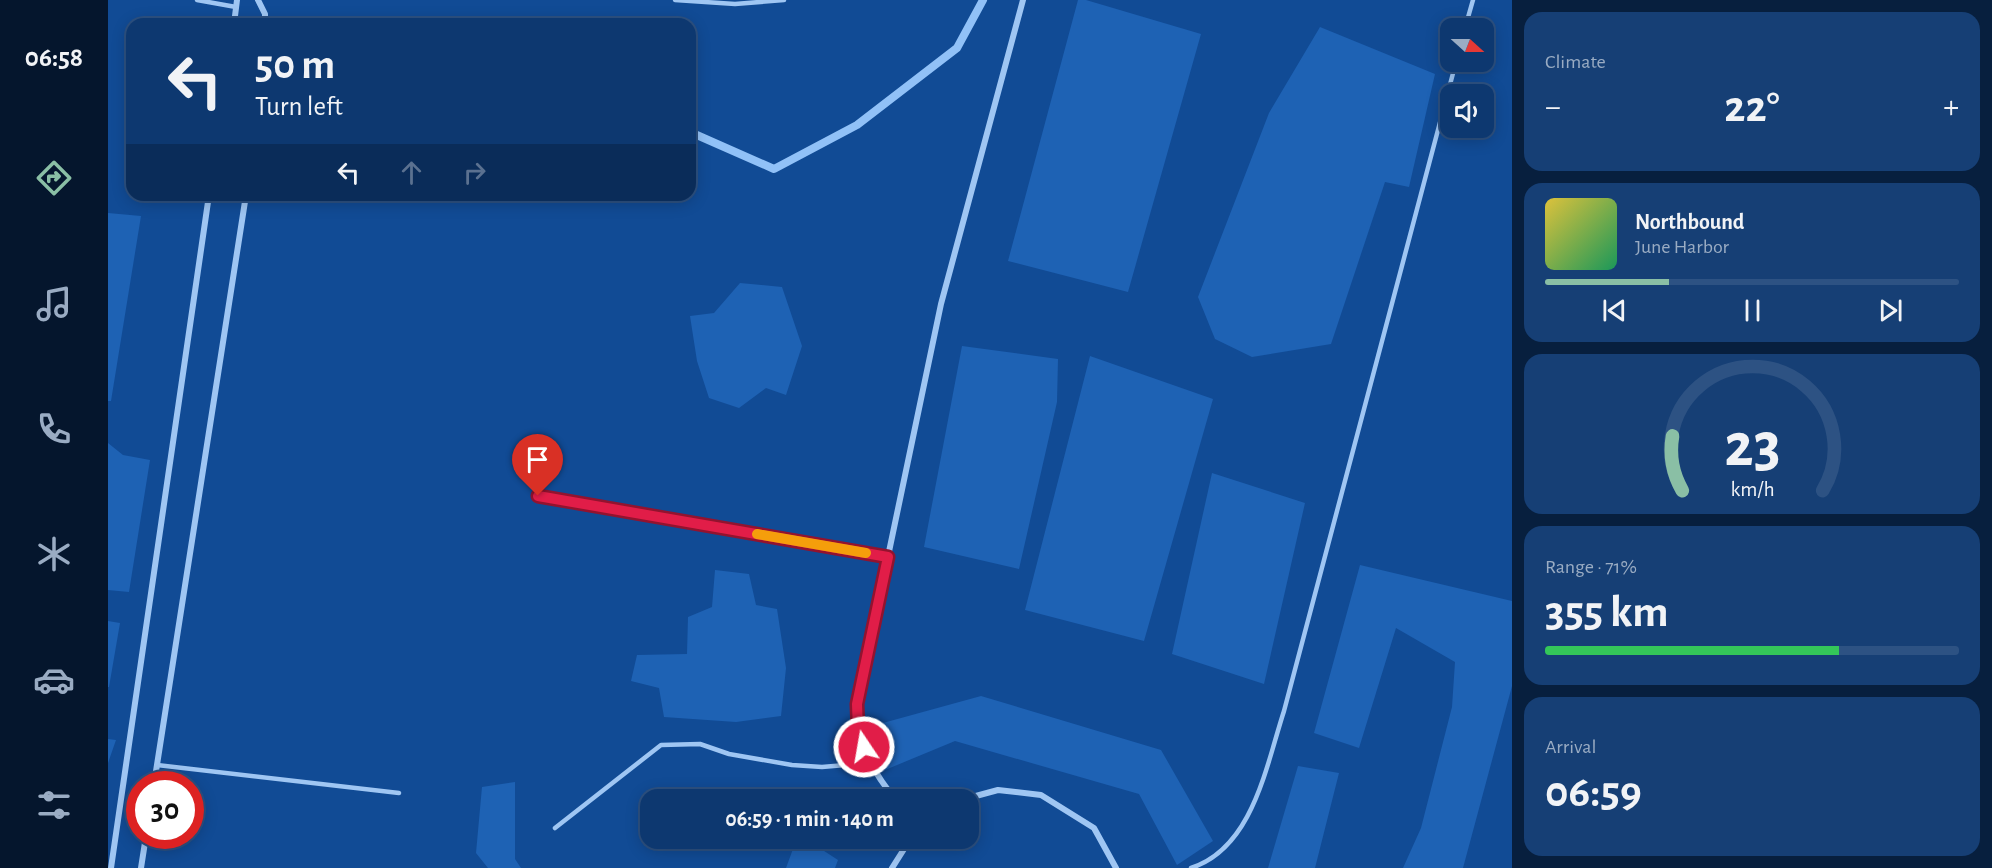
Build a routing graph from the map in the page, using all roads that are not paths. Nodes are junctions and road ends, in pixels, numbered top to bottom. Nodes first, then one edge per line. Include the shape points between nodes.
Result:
1 (197, 0) edge
2 (258, 0) edge
3 (675, 0) edge
4 (784, 0) edge
5 (1023, 0) edge
6 (1473, 0) edge
7 (237, 4) edge
8 (265, 18) edge
9 (1468, 18) edge
10 (1453, 72) edge
11 (208, 201) edge
12 (245, 201) edge
13 (538, 496) dead end
14 (888, 557) junction
15 (869, 763) junction
16 (157, 765) junction
17 (156, 771) edge
18 (888, 789) edge
19 (399, 793) dead end
20 (979, 795) edge
21 (555, 828) dead end
22 (144, 849) edge
23 (904, 849) edge
24 (111, 868) edge
25 (141, 868) edge
26 (892, 868) edge
27 (1116, 868) edge
28 (1191, 868) edge

1 - 7 lane
2 - 8 street
3 - 4 lane via 735,4
5 - 14 street via 941,304
6 - 9 lane
10 - 28 lane via 1284,711 1251,809 1236,836 1222,853
11 - 24 street
12 - 16 street
13 - 14 lane
14 - 15 street via 857,704 858,731
15 - 18 street
15 - 21 lane via 792,765 729,754 700,744 661,745
16 - 17 street
16 - 19 lane
20 - 27 street via 998,790 1041,795 1094,828
22 - 25 street
23 - 26 street

